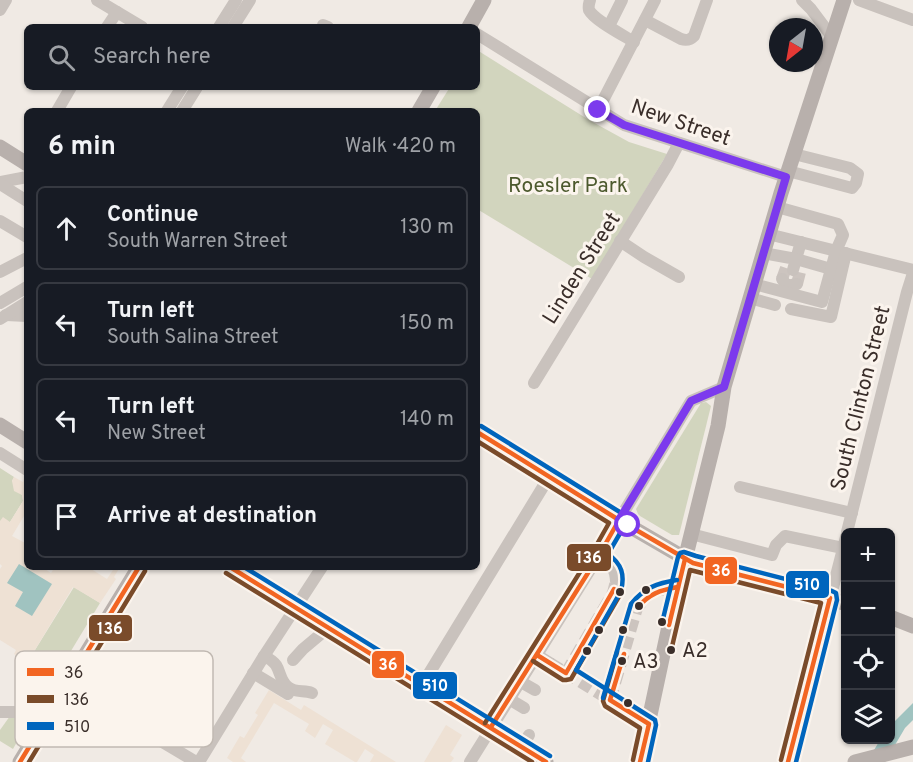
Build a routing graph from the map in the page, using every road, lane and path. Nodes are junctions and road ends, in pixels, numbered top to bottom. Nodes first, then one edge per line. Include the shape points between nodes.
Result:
1 (6, 0) edge
2 (98, 0) edge
3 (236, 0) edge
4 (250, 0) edge
5 (483, 0) edge
6 (590, 0) edge
7 (622, 0) edge
8 (656, 0) edge
9 (706, 0) edge
10 (802, 0) edge
11 (844, 0) edge
12 (859, 0) edge
13 (0, 10) edge
14 (117, 12) junction
15 (645, 20) junction
16 (913, 20) edge
17 (110, 24) edge
18 (137, 24) edge
19 (221, 24) edge
20 (235, 24) edge
21 (471, 24) edge
22 (609, 26) junction
23 (480, 36) edge
24 (832, 37) junction
25 (634, 42) junction
26 (69, 90) edge
27 (180, 90) edge
28 (195, 90) edge
29 (430, 90) edge
30 (59, 108) edge
31 (169, 108) edge
32 (184, 108) edge
33 (421, 108) edge
34 (598, 110) junction
35 (679, 143) junction
36 (0, 147) edge
37 (794, 154) junction
38 (24, 164) edge
39 (24, 168) edge
40 (787, 174) junction
41 (0, 183) edge
42 (24, 199) edge
43 (777, 207) junction
44 (0, 221) edge
45 (768, 234) junction
46 (24, 235) edge
47 (620, 241) junction
48 (801, 242) junction
49 (841, 252) junction
50 (763, 253) junction
51 (24, 260) edge
52 (831, 269) junction
53 (0, 272) edge
54 (913, 272) edge
55 (791, 275) junction
56 (679, 277) dead end
57 (24, 289) edge
58 (752, 291) junction
59 (0, 303) edge
60 (24, 304) edge
61 (775, 305) dead end
62 (791, 309) dead end
63 (24, 316) edge
64 (3, 317) edge
65 (534, 383) dead end
66 (724, 387) junction
67 (0, 425) edge
68 (480, 434) edge
69 (24, 440) edge
70 (0, 453) edge
71 (24, 468) edge
72 (549, 477) junction
73 (740, 487) dead end
74 (852, 513) junction
75 (619, 520) junction
76 (848, 528) edge
77 (691, 534) junction
78 (841, 542) edge
79 (841, 554) edge
80 (598, 557) junction
81 (685, 559) junction
82 (137, 570) edge
83 (235, 570) edge
84 (320, 570) edge
85 (616, 581) dead end
86 (678, 587) junction
87 (645, 598) tunnel mouth
88 (830, 598) junction
89 (841, 601) edge
90 (295, 608) junction
91 (895, 619) edge
92 (913, 626) edge
93 (328, 628) junction
94 (88, 651) edge
95 (264, 656) junction
96 (537, 656) junction
97 (293, 660) dead end
98 (550, 663) tunnel mouth
99 (253, 673) junction
100 (520, 682) junction
101 (422, 685) junction
102 (535, 690) dead end
103 (509, 699) junction
104 (524, 708) dead end
105 (634, 715) tunnel mouth
106 (649, 724) junction
107 (491, 728) junction
108 (213, 737) edge
109 (29, 747) edge
110 (172, 747) edge
111 (206, 747) edge
112 (913, 747) edge
113 (861, 761) edge
114 (20, 762) edge
115 (197, 762) edge
116 (470, 762) edge
117 (546, 762) edge
118 (640, 762) edge
119 (788, 762) edge

1 - 13 street
2 - 14 street
3 - 19 street
4 - 20 street
5 - 21 main road
6 - 22 street via 590,11
7 - 22 street
8 - 15 street
9 - 15 street via 691,40 681,39
10 - 24 street
11 - 24 main road
12 - 16 street
14 - 17 street
14 - 18 street
15 - 25 street
22 - 25 street
23 - 34 street, New Street
24 - 37 main road
25 - 34 street
26 - 30 street
27 - 31 street
28 - 32 street
29 - 33 main road
34 - 35 street, New Street via 624,125
35 - 40 street, New Street
35 - 47 street, Linden Street
36 - 38 main road
37 - 40 main road
37 - 40 street, New Street via 850,168 858,174 856,183 852,188
39 - 41 street
40 - 43 main road
41 - 42 street
43 - 45 main road
43 - 49 street via 838,224 843,235
44 - 46 street
45 - 48 street
45 - 50 main road
47 - 56 street
47 - 65 street, Linden Street
48 - 49 street
48 - 55 street
49 - 52 street
49 - 54 street
49 - 62 street via 831,317
50 - 55 street
50 - 58 main road
51 - 53 street
52 - 55 street
52 - 55 street via 822,302
54 - 74 street, South Clinton Street
55 - 58 street
57 - 59 street
58 - 61 street
58 - 66 main road
60 - 64 street
63 - 64 street
66 - 75 street via 691,401
66 - 77 main road
67 - 69 main road
68 - 72 main road
70 - 71 street
72 - 75 main road
72 - 101 street
73 - 74 street
74 - 76 street, South Clinton Street
75 - 80 street
75 - 81 main road
77 - 78 street via 772,555 785,536
77 - 81 main road
79 - 88 street
80 - 85 street via 612,566
80 - 96 street
81 - 86 main road
81 - 88 main road
82 - 94 main road
83 - 90 main road
84 - 90 street
86 - 87 street via 654,591
86 - 106 main road
88 - 89 main road
88 - 119 street
90 - 93 main road
90 - 95 street
91 - 92 main road
93 - 97 street
93 - 101 main road
95 - 99 street
95 - 99 street via 275,663 288,687 308,691 310,697 292,696
96 - 98 street
96 - 100 street
99 - 108 street
100 - 102 street
100 - 103 street
101 - 107 main road
103 - 104 street
103 - 107 street
105 - 106 street
106 - 118 main road
107 - 116 street
107 - 117 main road via 526,741
109 - 114 main road
110 - 115 street
111 - 115 street
112 - 113 main road

